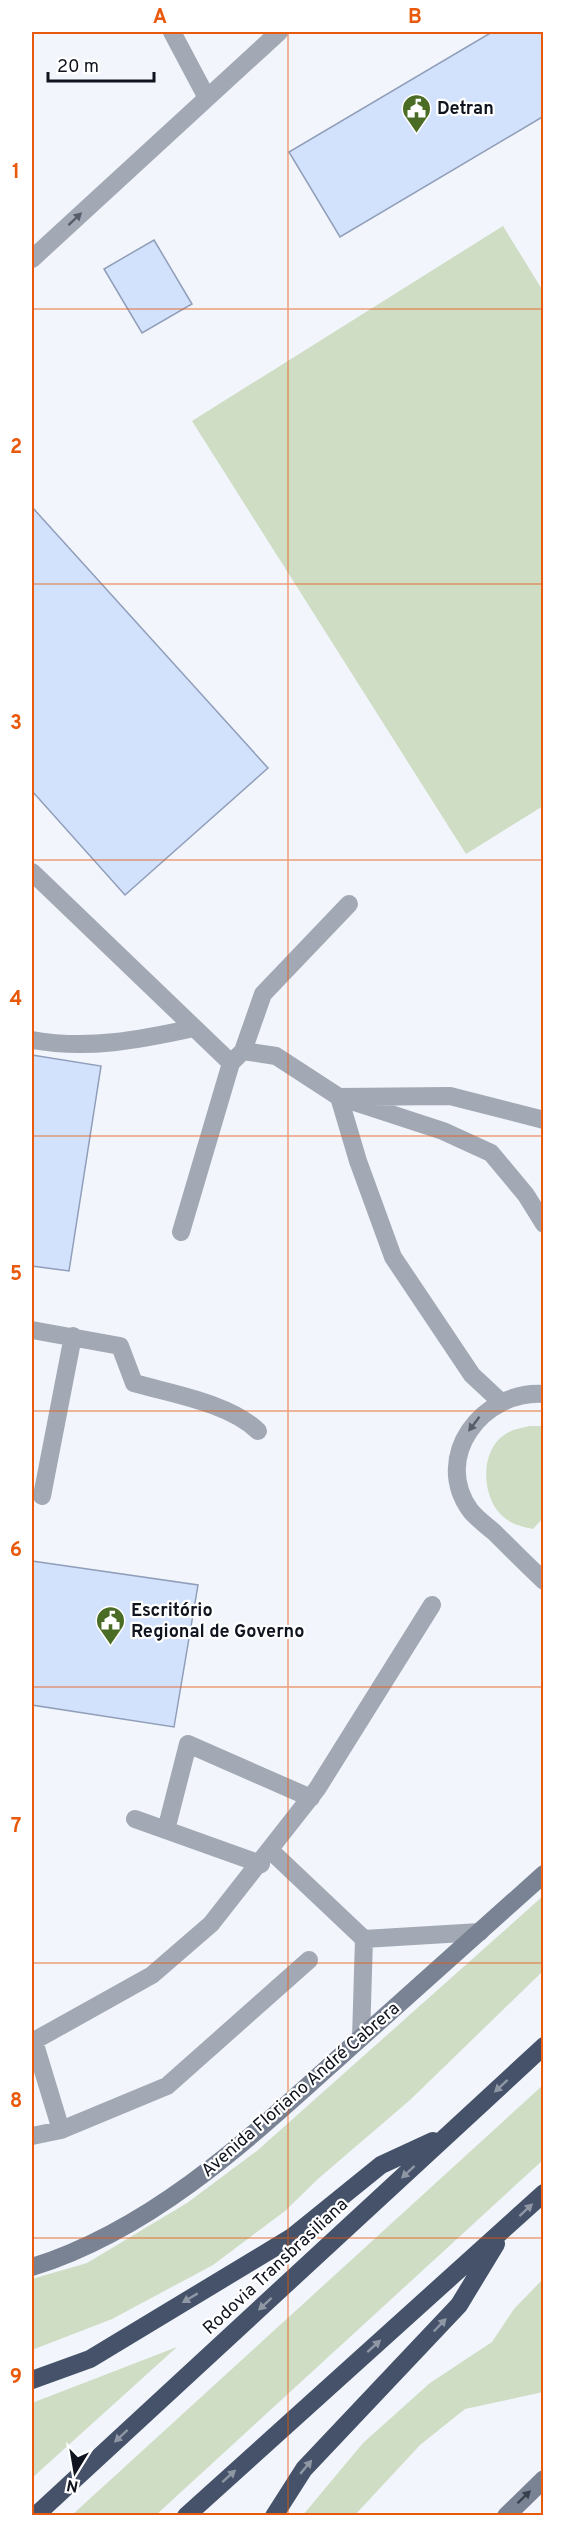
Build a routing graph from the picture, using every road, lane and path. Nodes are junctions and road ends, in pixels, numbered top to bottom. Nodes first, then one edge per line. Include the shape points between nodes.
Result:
1 (172, 32) edge
2 (279, 32) edge
3 (207, 98) junction
4 (32, 259) edge
5 (32, 872) edge
6 (349, 904) dead end
7 (194, 1028) junction
8 (32, 1040) edge
9 (237, 1057) junction
10 (339, 1097) junction
11 (543, 1120) edge
12 (543, 1224) edge
13 (181, 1232) dead end
14 (32, 1330) edge
15 (73, 1336) junction
16 (543, 1394) edge
17 (501, 1402) junction
18 (258, 1431) dead end
19 (42, 1496) dead end
20 (543, 1581) edge
21 (432, 1605) dead end
22 (311, 1798) junction
23 (135, 1819) dead end
24 (166, 1830) junction
25 (266, 1857) junction
26 (543, 1874) edge
27 (480, 1932) junction
28 (364, 1939) junction
29 (309, 1959) dead end
30 (361, 2038) junction
31 (33, 2042) edge
32 (543, 2046) edge
33 (62, 2130) junction
34 (451, 2132) junction
35 (32, 2136) edge
36 (543, 2193) edge
37 (508, 2227) junction
38 (32, 2266) edge
39 (32, 2380) edge
40 (543, 2479) edge
41 (35, 2516) edge
42 (186, 2516) edge
43 (274, 2516) edge
44 (506, 2516) edge

1 - 3 street
2 - 3 street
4 -> 3 street
5 - 7 street
6 - 9 street via 263,994
7 - 8 street via 128,1043
7 - 9 street
9 - 10 street via 276,1056
9 - 13 street
10 - 11 street via 450,1096
10 - 12 street via 442,1131 490,1153 526,1195
10 - 17 street via 393,1257 472,1375
14 - 15 street
15 - 18 street via 120,1346 134,1383 190,1398 245,1419
15 - 19 street
16 - 17 street via 528,1393
17 -> 20 street via 477,1419 466,1435 460,1454 462,1492 470,1510
21 - 22 street
22 - 24 street via 188,1744
22 - 25 street
23 - 24 street
24 - 25 street
25 - 28 street
25 - 31 street via 211,1924 152,1975
26 - 27 main road, Avenida Floriano André Cabrera
27 - 28 street
27 - 30 main road, Avenida Floriano André Cabrera
28 - 30 street
29 - 33 street via 167,2086
30 - 38 main road, Avenida Floriano André Cabrera via 265,2124 173,2198 66,2256
31 - 33 street
32 -> 34 highway, Rodovia Transbrasiliana
33 - 35 street
34 -> 39 highway via 381,2165 292,2237 90,2359
34 -> 41 highway, Rodovia Transbrasiliana
37 -> 36 highway
42 -> 37 highway
43 -> 37 highway via 304,2469 459,2305
44 -> 40 main road

